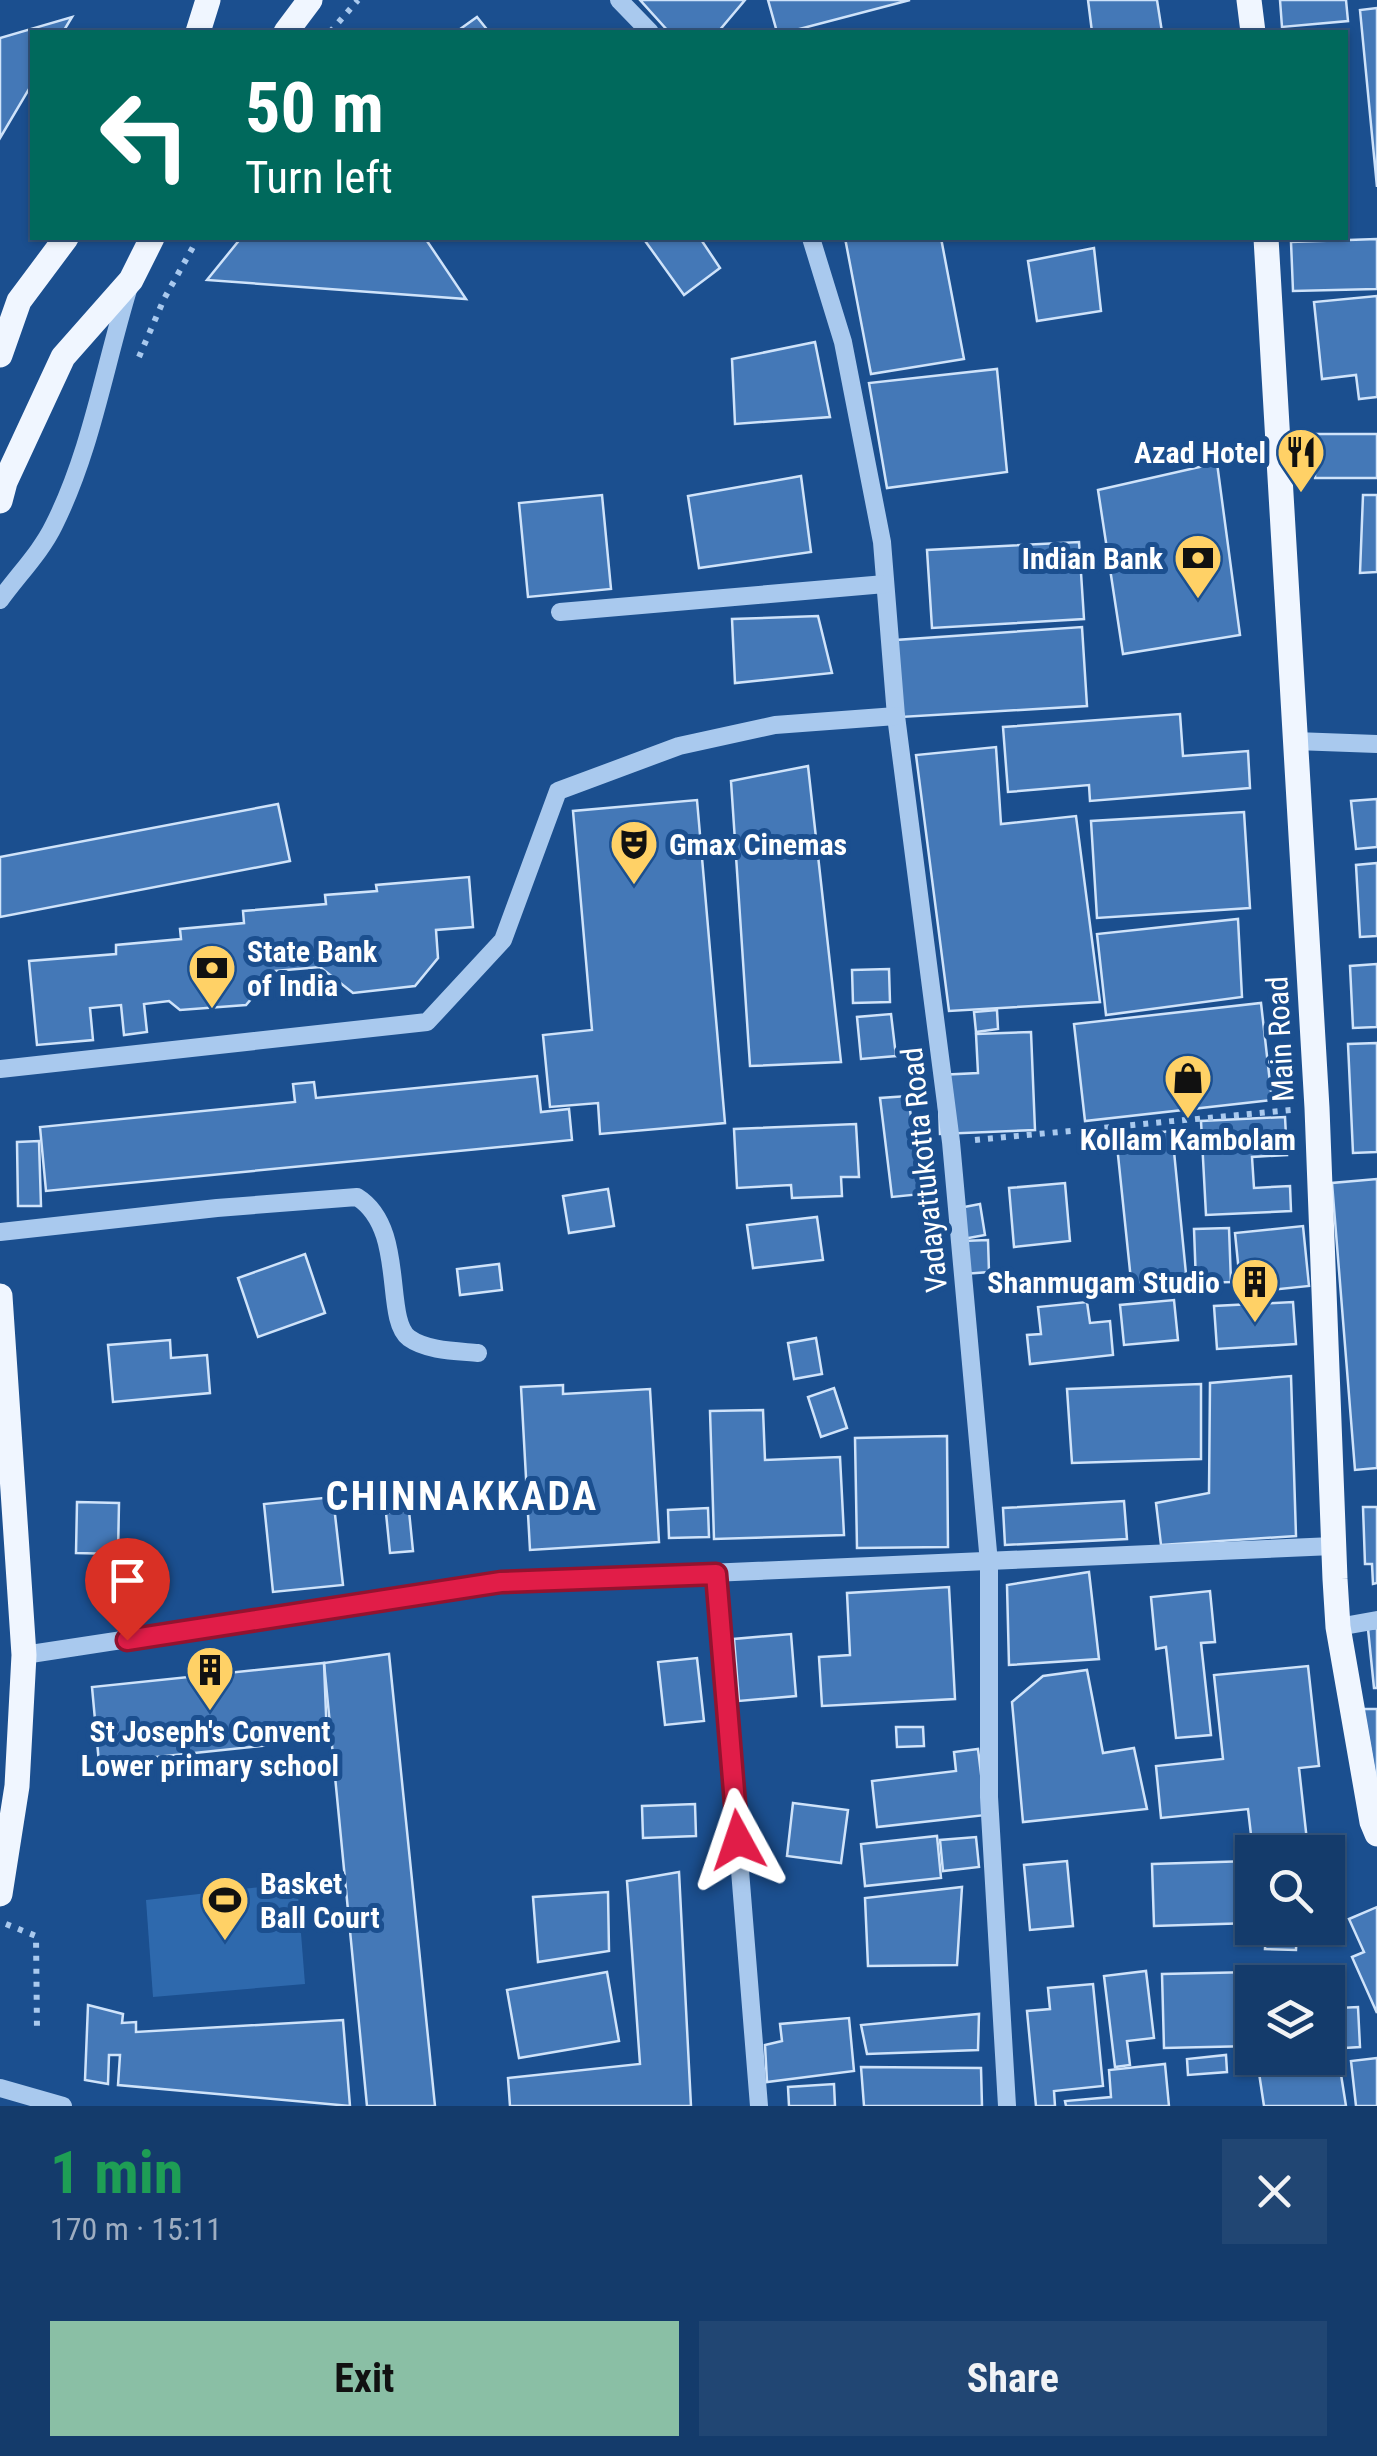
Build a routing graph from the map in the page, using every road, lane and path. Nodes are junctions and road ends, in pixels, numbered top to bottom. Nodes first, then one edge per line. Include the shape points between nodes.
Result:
1 (208, 0) edge
2 (310, 0) edge
3 (358, 0) edge
4 (619, 0) edge
5 (1249, 0) edge
6 (199, 30) edge
7 (288, 30) edge
8 (332, 30) edge
9 (648, 30) edge
10 (1253, 30) edge
11 (65, 240) edge
12 (151, 240) edge
13 (812, 240) edge
14 (1266, 240) edge
15 (131, 280) junction
16 (0, 355) edge
17 (0, 502) edge
18 (885, 584) junction
19 (0, 600) edge
20 (560, 612) dead end
21 (896, 716) junction
22 (1296, 742) junction
23 (1377, 744) edge
24 (0, 1069) edge
25 (1317, 1108) junction
26 (951, 1142) junction
27 (0, 1232) edge
28 (0, 1296) edge
29 (478, 1354) dead end
30 (1333, 1546) junction
31 (988, 1563) junction
32 (716, 1574) junction
33 (1377, 1620) edge
34 (1338, 1627) junction
35 (24, 1655) junction
36 (1377, 1834) edge
37 (0, 1894) edge
38 (0, 1921) edge
39 (37, 2029) dead end
40 (0, 2088) edge
41 (63, 2106) edge
42 (759, 2106) edge
43 (1007, 2106) edge

1 - 6 main road
2 - 7 main road
3 - 8 path
4 - 9 street
5 - 10 main road
11 - 16 main road via 19,301
12 - 15 main road
13 - 18 street, Vadayattukotta Road via 843,342
14 - 22 main road, Main Road
15 - 17 main road via 63,356
15 - 19 street via 84,455 53,528
18 - 20 street
18 - 21 street, Vadayattukotta Road
21 - 24 street via 756,729 679,746 558,791 502,940 428,1022
21 - 26 street, Vadayattukotta Road
22 - 23 street
22 - 25 main road, Main Road
25 - 26 path
25 - 30 main road, Main Road
26 - 31 street, Vadayattukotta Road
27 - 29 street via 356,1197 373,1207 382,1226 398,1320 407,1337
28 - 35 main road
30 - 31 street
30 - 34 main road, Main Road
31 - 32 street
31 - 43 street, Vadayattukotta Road via 990,1797
32 - 35 street via 501,1582
32 - 42 street
33 - 34 street
34 - 36 main road, Main Road
35 - 37 main road via 18,1786
38 - 39 path via 36,1936
40 - 41 street

